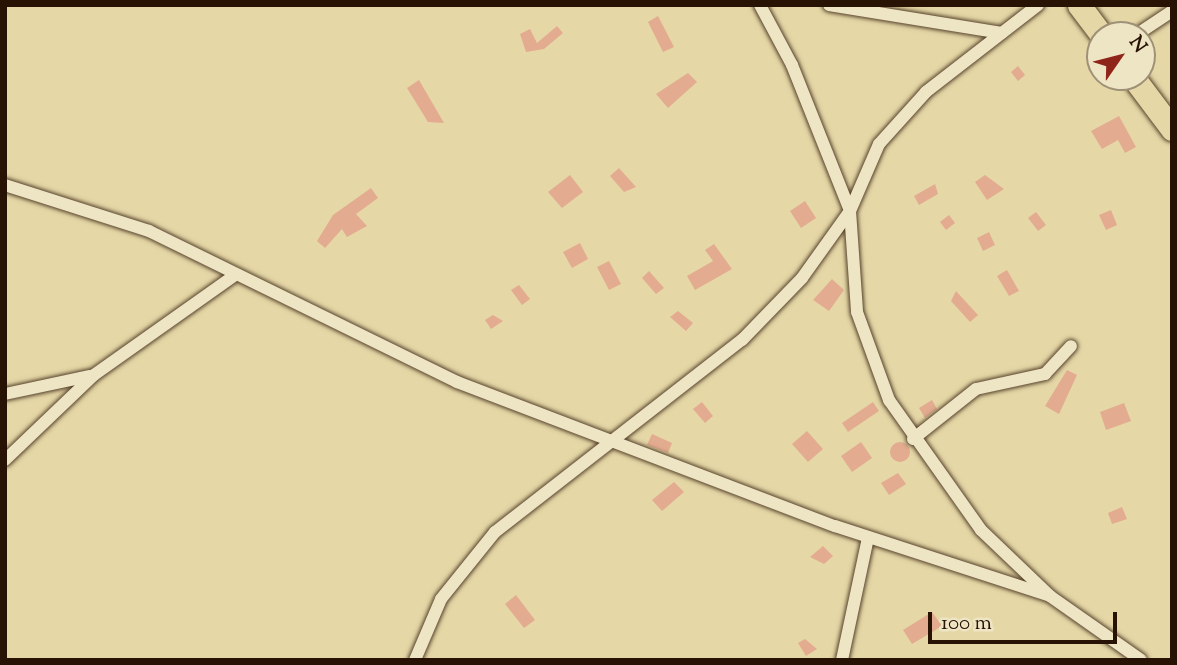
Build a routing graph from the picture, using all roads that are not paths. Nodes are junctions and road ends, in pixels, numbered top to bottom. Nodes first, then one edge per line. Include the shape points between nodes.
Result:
1 (760, 5) edge
2 (829, 5) edge
3 (1038, 5) edge
4 (1079, 5) edge
5 (1172, 11) edge
6 (1091, 21) edge
7 (1156, 22) edge
8 (1002, 33) junction
9 (1144, 91) edge
10 (1172, 129) edge
11 (5, 185) edge
12 (850, 211) junction
13 (234, 276) junction
14 (1071, 346) dead end
15 (94, 374) junction
16 (5, 394) edge
17 (913, 439) junction
18 (612, 443) junction
19 (5, 460) edge
20 (868, 538) junction
21 (1050, 596) junction
22 (415, 660) edge
23 (842, 660) edge
24 (1141, 660) edge

1 - 12 street via 792,65
2 - 8 street
3 - 8 street
4 - 6 highway
5 - 7 street
8 - 12 street via 902,114 878,144
9 - 10 highway
11 - 13 street via 149,231
12 - 17 street via 857,312 871,360
12 - 18 street via 775,309
13 - 15 street
13 - 18 street via 447,378
14 - 17 street via 1045,374 976,389
15 - 16 street
15 - 19 street
17 - 21 street via 981,530
18 - 20 street
18 - 22 street via 488,539 441,599
20 - 21 street
20 - 23 street
21 - 24 street

